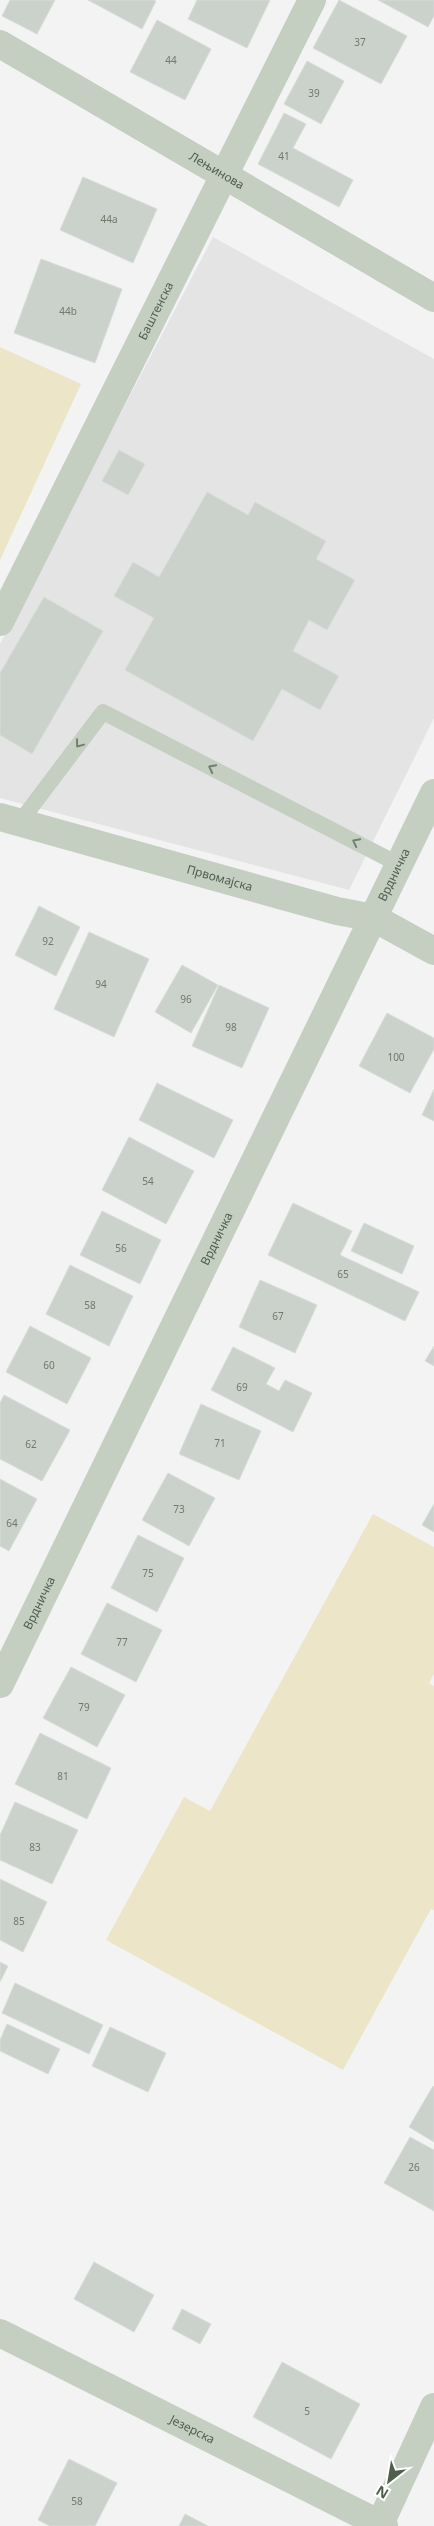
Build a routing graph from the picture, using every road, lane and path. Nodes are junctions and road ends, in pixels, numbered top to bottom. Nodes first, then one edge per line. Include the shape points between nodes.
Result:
1 (312, 0) edge
2 (0, 44) edge
3 (224, 174) junction
4 (434, 298) edge
5 (0, 622) edge
6 (434, 793) edge
7 (10, 820) edge
8 (400, 865) junction
9 (374, 918) junction
10 (434, 951) edge
11 (0, 1684) edge
12 (0, 2333) edge
13 (434, 2408) edge
14 (382, 2525) edge

1 - 3 street, Баштенска
2 - 3 street, Лењинова
3 - 4 street, Лењинова
3 - 5 street, Баштенска
6 - 8 street, Врдничка
8 -> 7 lane via 103,712
7 - 9 street, Првомајска via 337,911
8 - 9 street, Врдничка
9 - 10 street, Првомајска
9 - 11 street, Врдничка
12 - 14 street, Језерска
13 - 14 street

